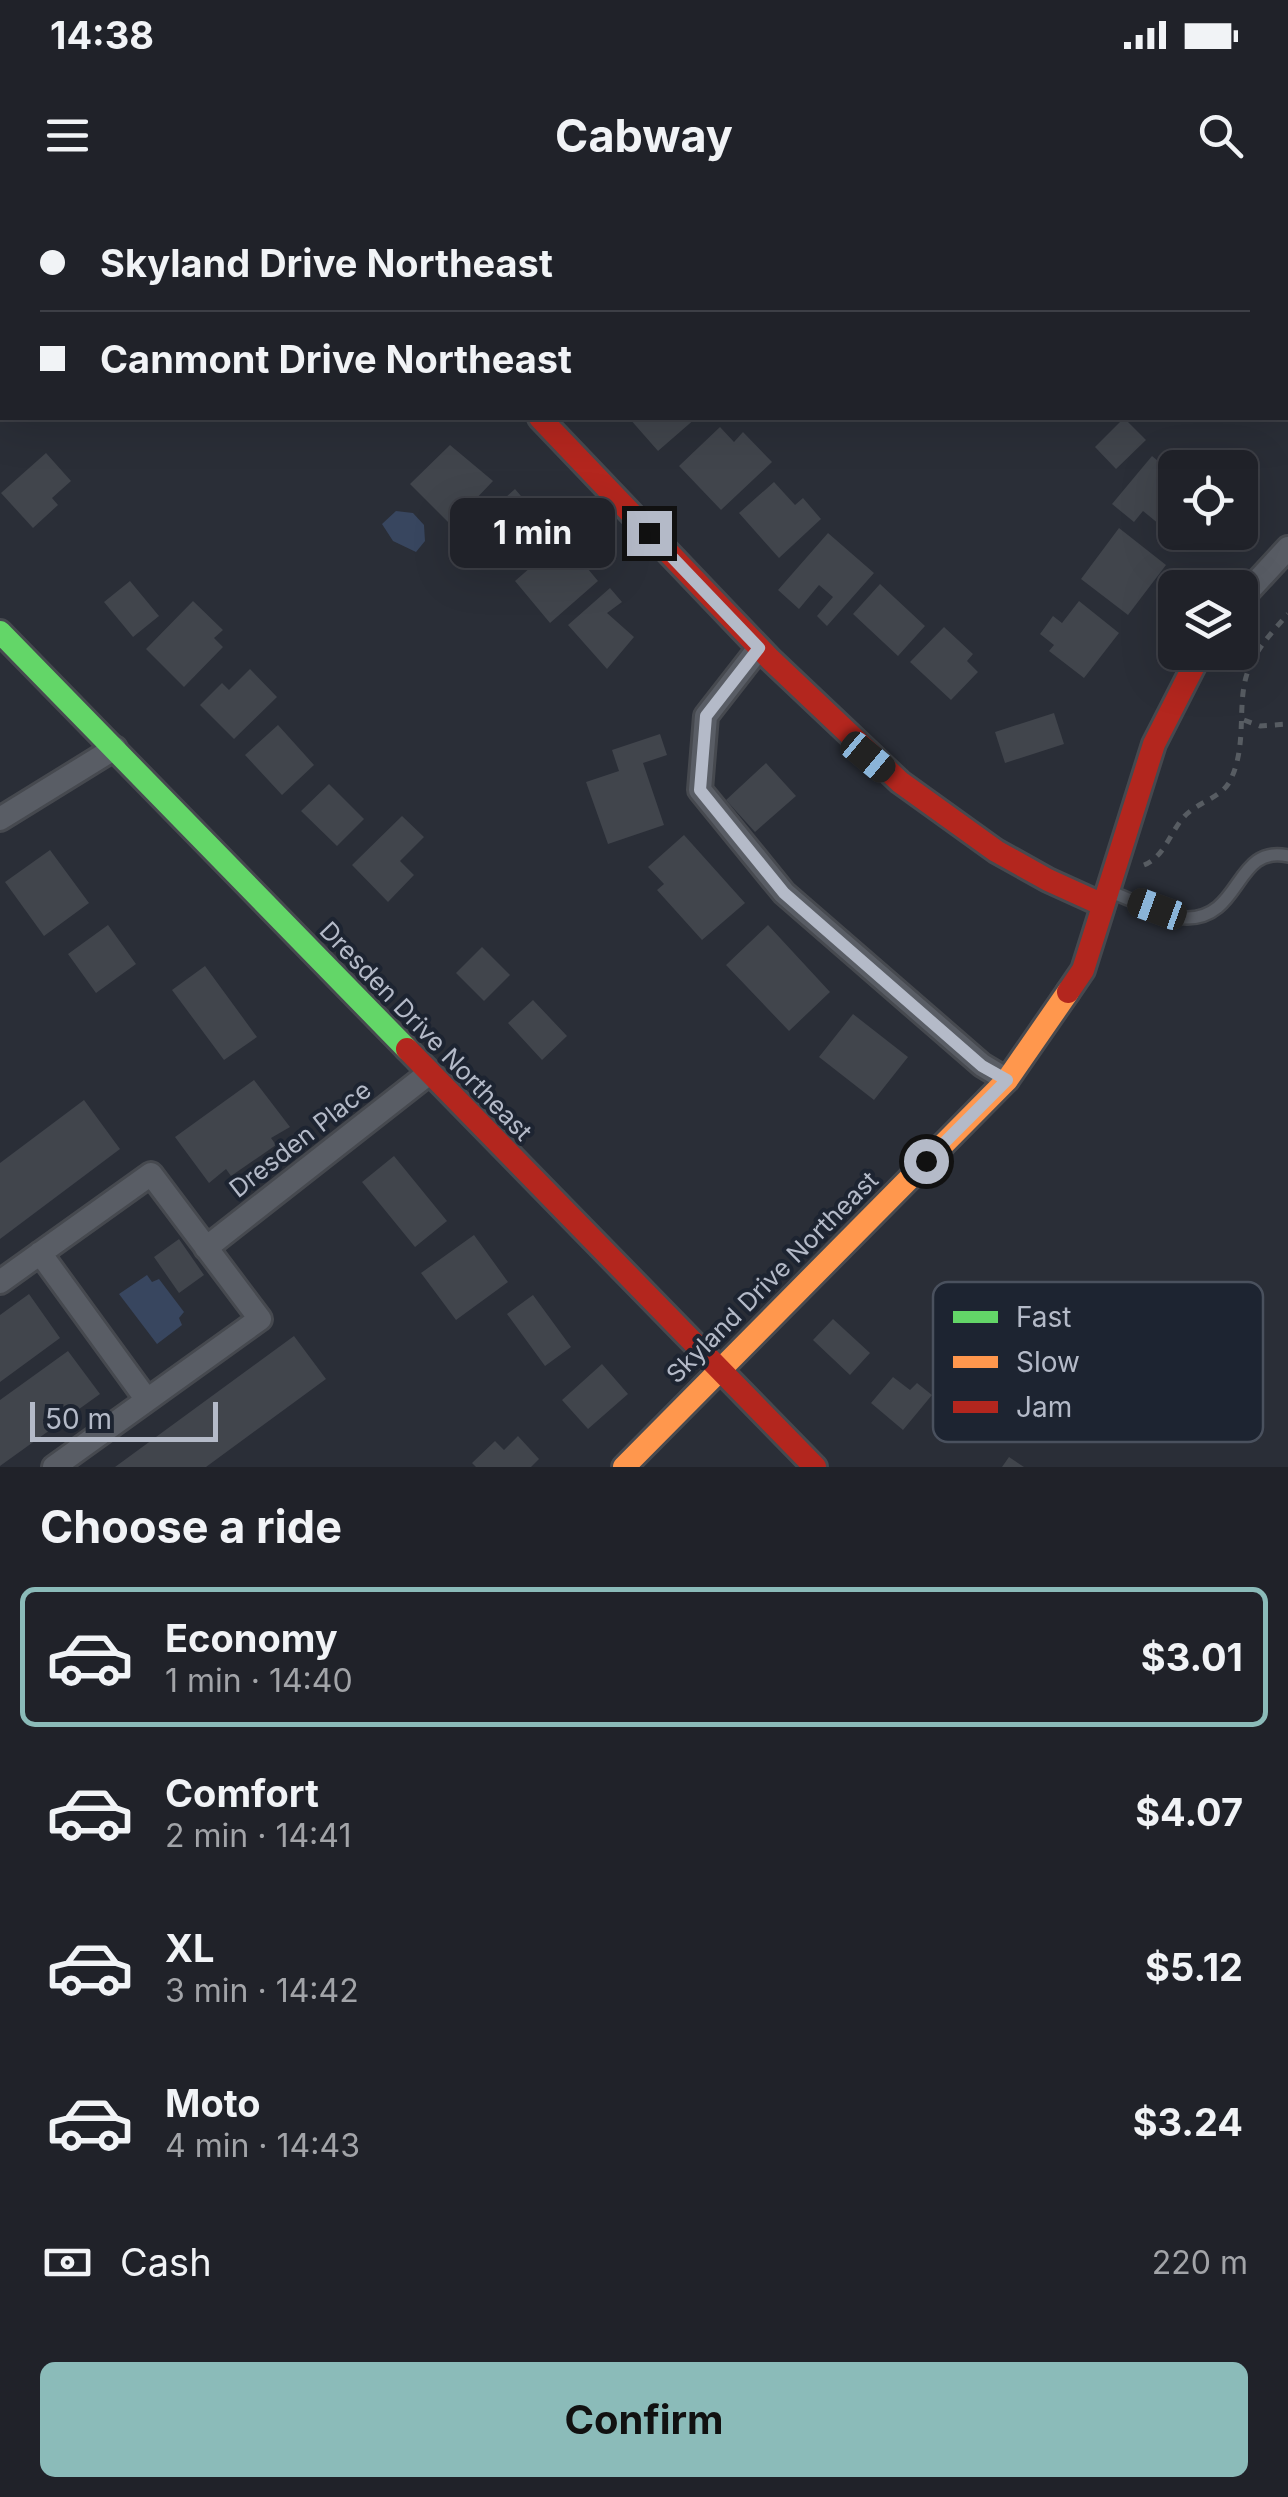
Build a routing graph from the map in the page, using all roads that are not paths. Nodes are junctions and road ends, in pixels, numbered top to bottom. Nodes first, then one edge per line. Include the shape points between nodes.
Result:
1 (542, 420) edge
2 (1288, 548) edge
3 (1258, 580) edge
4 (0, 632) edge
5 (759, 648) junction
6 (1193, 670) edge
7 (115, 748) junction
8 (0, 820) edge
9 (1288, 856) edge
10 (1105, 898) junction
11 (428, 1074) junction
12 (1007, 1080) junction
13 (206, 1248) junction
14 (40, 1253) junction
15 (0, 1282) edge
16 (718, 1368) junction
17 (147, 1400) junction
18 (54, 1467) edge
19 (624, 1467) edge
20 (815, 1467) edge

1 - 5 street
2 - 3 street
4 - 7 street, Dresden Drive Northeast
5 - 10 street via 930,809 1051,885
5 - 12 street via 706,716 700,790 784,893 982,1066
6 - 10 street, Skyland Drive Northeast via 1154,744
7 - 8 street
7 - 11 street, Dresden Drive Northeast
9 - 10 lane via 1261,858 1210,915 1184,918
10 - 12 street, Skyland Drive Northeast via 1084,970
11 - 13 street, Dresden Place
11 - 16 street, Dresden Drive Northeast
12 - 16 street, Skyland Drive Northeast
13 - 14 street via 151,1174
13 - 17 street via 260,1319
14 - 15 street
14 - 17 street
16 - 19 street, Skyland Drive Northeast
16 - 20 street, Dresden Drive Northeast
17 - 18 street

